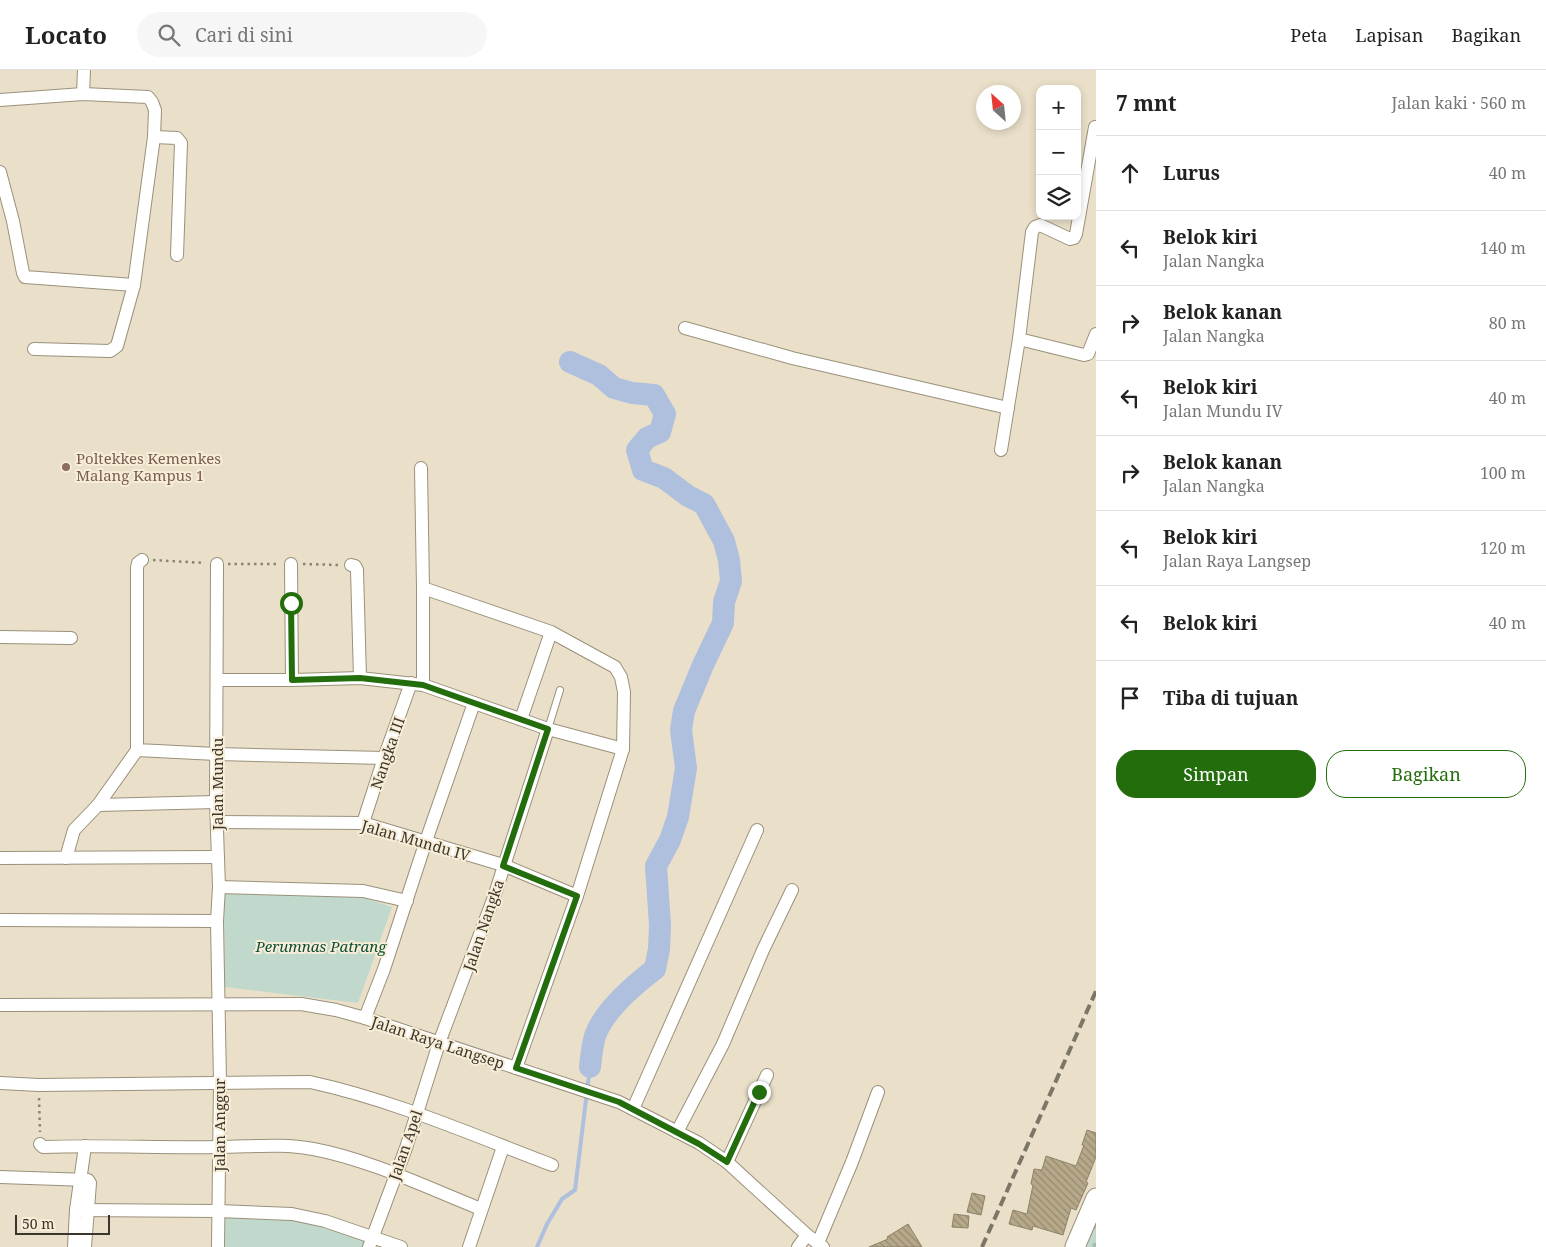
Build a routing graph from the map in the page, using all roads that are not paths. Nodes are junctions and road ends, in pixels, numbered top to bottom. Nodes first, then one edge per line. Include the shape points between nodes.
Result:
1 (84, 70) edge
2 (83, 94) junction
3 (0, 100) edge
4 (1095, 127) edge
5 (154, 137) junction
6 (0, 172) edge
7 (177, 255) dead end
8 (134, 286) junction
9 (685, 328) dead end
10 (1096, 334) edge
11 (1019, 339) junction
12 (34, 349) dead end
13 (1008, 408) junction
14 (1001, 450) dead end
15 (421, 468) dead end
16 (142, 560) road end
17 (217, 564) road end
18 (291, 564) dead end
19 (350, 565) dead end
20 (424, 588) junction
21 (551, 632) junction
22 (0, 636) edge
23 (71, 638) dead end
24 (360, 678) junction
25 (217, 680) junction
26 (292, 680) junction
27 (417, 684) junction
28 (560, 690) dead end
29 (474, 703) junction
30 (521, 719) junction
31 (548, 729) junction
32 (622, 749) junction
33 (137, 750) junction
34 (216, 754) junction
35 (384, 758) junction
36 (216, 802) junction
37 (98, 805) junction
38 (217, 822) junction
39 (363, 823) junction
40 (757, 830) dead end
41 (426, 841) junction
42 (218, 857) junction
43 (0, 858) edge
44 (66, 858) junction
45 (503, 866) junction
46 (218, 887) junction
47 (792, 890) dead end
48 (577, 896) junction
49 (407, 901) junction
50 (0, 920) edge
51 (217, 921) junction
52 (219, 1004) junction
53 (0, 1005) edge
54 (365, 1018) junction
55 (439, 1043) junction
56 (516, 1068) junction
57 (767, 1075) dead end
58 (220, 1082) junction
59 (0, 1083) edge
60 (878, 1092) dead end
61 (633, 1109) junction
62 (416, 1114) junction
63 (677, 1132) junction
64 (40, 1144) road end
65 (85, 1146) junction
66 (219, 1147) junction
67 (503, 1147) junction
68 (727, 1162) junction
69 (552, 1165) dead end
70 (0, 1176) edge
71 (395, 1176) junction
72 (80, 1180) junction
73 (1096, 1198) edge
74 (481, 1209) junction
75 (81, 1211) junction
76 (218, 1211) junction
77 (807, 1235) junction
78 (371, 1242) edge
79 (821, 1245) edge
80 (74, 1247) edge
81 (85, 1247) edge
82 (218, 1247) edge
83 (401, 1247) edge
84 (469, 1247) edge
85 (798, 1247) edge
86 (1075, 1247) edge

1 - 2 street
2 - 3 street
2 - 5 street via 148,97 155,110
4 - 11 street via 1076,234 1070,239 1040,225 1032,232
5 - 7 street via 177,138 181,143
5 - 8 street
6 - 8 street via 25,277
8 - 12 street via 114,349
9 - 13 street via 792,358
10 - 11 street via 1090,351 1084,355
11 - 13 street
13 - 14 street
15 - 20 street, Nangka III
16 - 33 street via 137,568
17 - 25 street, Jalan Mundu
18 - 26 street
19 - 24 street via 357,570
20 - 21 street
20 - 27 street, Nangka III
21 - 30 street
21 - 32 street via 616,667 624,692
22 - 23 street
24 - 26 street
24 - 27 street
25 - 26 street
25 - 34 street, Jalan Mundu
27 - 29 street
27 - 35 street, Nangka III
28 - 31 lane
29 - 30 street
29 - 41 street
30 - 31 street
31 - 32 street
31 - 45 street, Jalan Nangka
32 - 48 street
33 - 34 street
33 - 37 street
34 - 35 street
34 - 36 street, Jalan Mundu
35 - 39 street, Nangka III
36 - 37 street
36 - 38 street, Jalan Mundu
37 - 44 street via 72,832
38 - 39 street, Jalan Mundu IV
38 - 42 street, Jalan Mundu
39 - 41 street, Jalan Mundu IV
40 - 61 street
41 - 45 street, Jalan Mundu IV
41 - 49 street
42 - 44 street
42 - 46 street, Jalan Mundu
43 - 44 street
45 - 48 street, Jalan Mundu IV
45 - 55 street, Jalan Nangka
46 - 49 street via 363,891
46 - 51 street, Jalan Mundu
47 - 63 street via 723,1044
48 - 56 street
49 - 54 street
50 - 51 street
51 - 52 street, Jalan Mundu
52 - 53 street, Jalan Raya Langsep
52 - 54 street, Jalan Raya Langsep via 301,1004
52 - 58 street, Jalan Anggur
54 - 55 street, Jalan Raya Langsep
55 - 56 street, Jalan Raya Langsep
55 - 62 street, Jalan Apel
56 - 61 street, Jalan Raya Langsep
57 - 68 street
58 - 59 street
58 - 62 street via 310,1082 347,1090
58 - 66 street, Jalan Anggur
60 - 79 street
61 - 63 street, Jalan Raya Langsep
62 - 67 street
62 - 71 street, Jalan Apel
63 - 68 street, Jalan Raya Langsep
64 - 65 street via 43,1147
65 - 66 street
65 - 72 street
66 - 71 street via 280,1145 312,1149 345,1157
66 - 76 street, Jalan Anggur
67 - 69 street
67 - 74 street
68 - 77 street, Jalan Raya Langsep
70 - 72 street
71 - 74 street
71 - 78 street, Jalan Apel
72 - 75 street
73 - 86 main road
74 - 84 street
75 - 76 street
75 - 80 street
75 - 81 street
76 - 78 street via 292,1214 325,1221
76 - 82 street, Jalan Anggur
77 - 79 street, Jalan Raya Langsep
77 - 85 street
78 - 83 street

